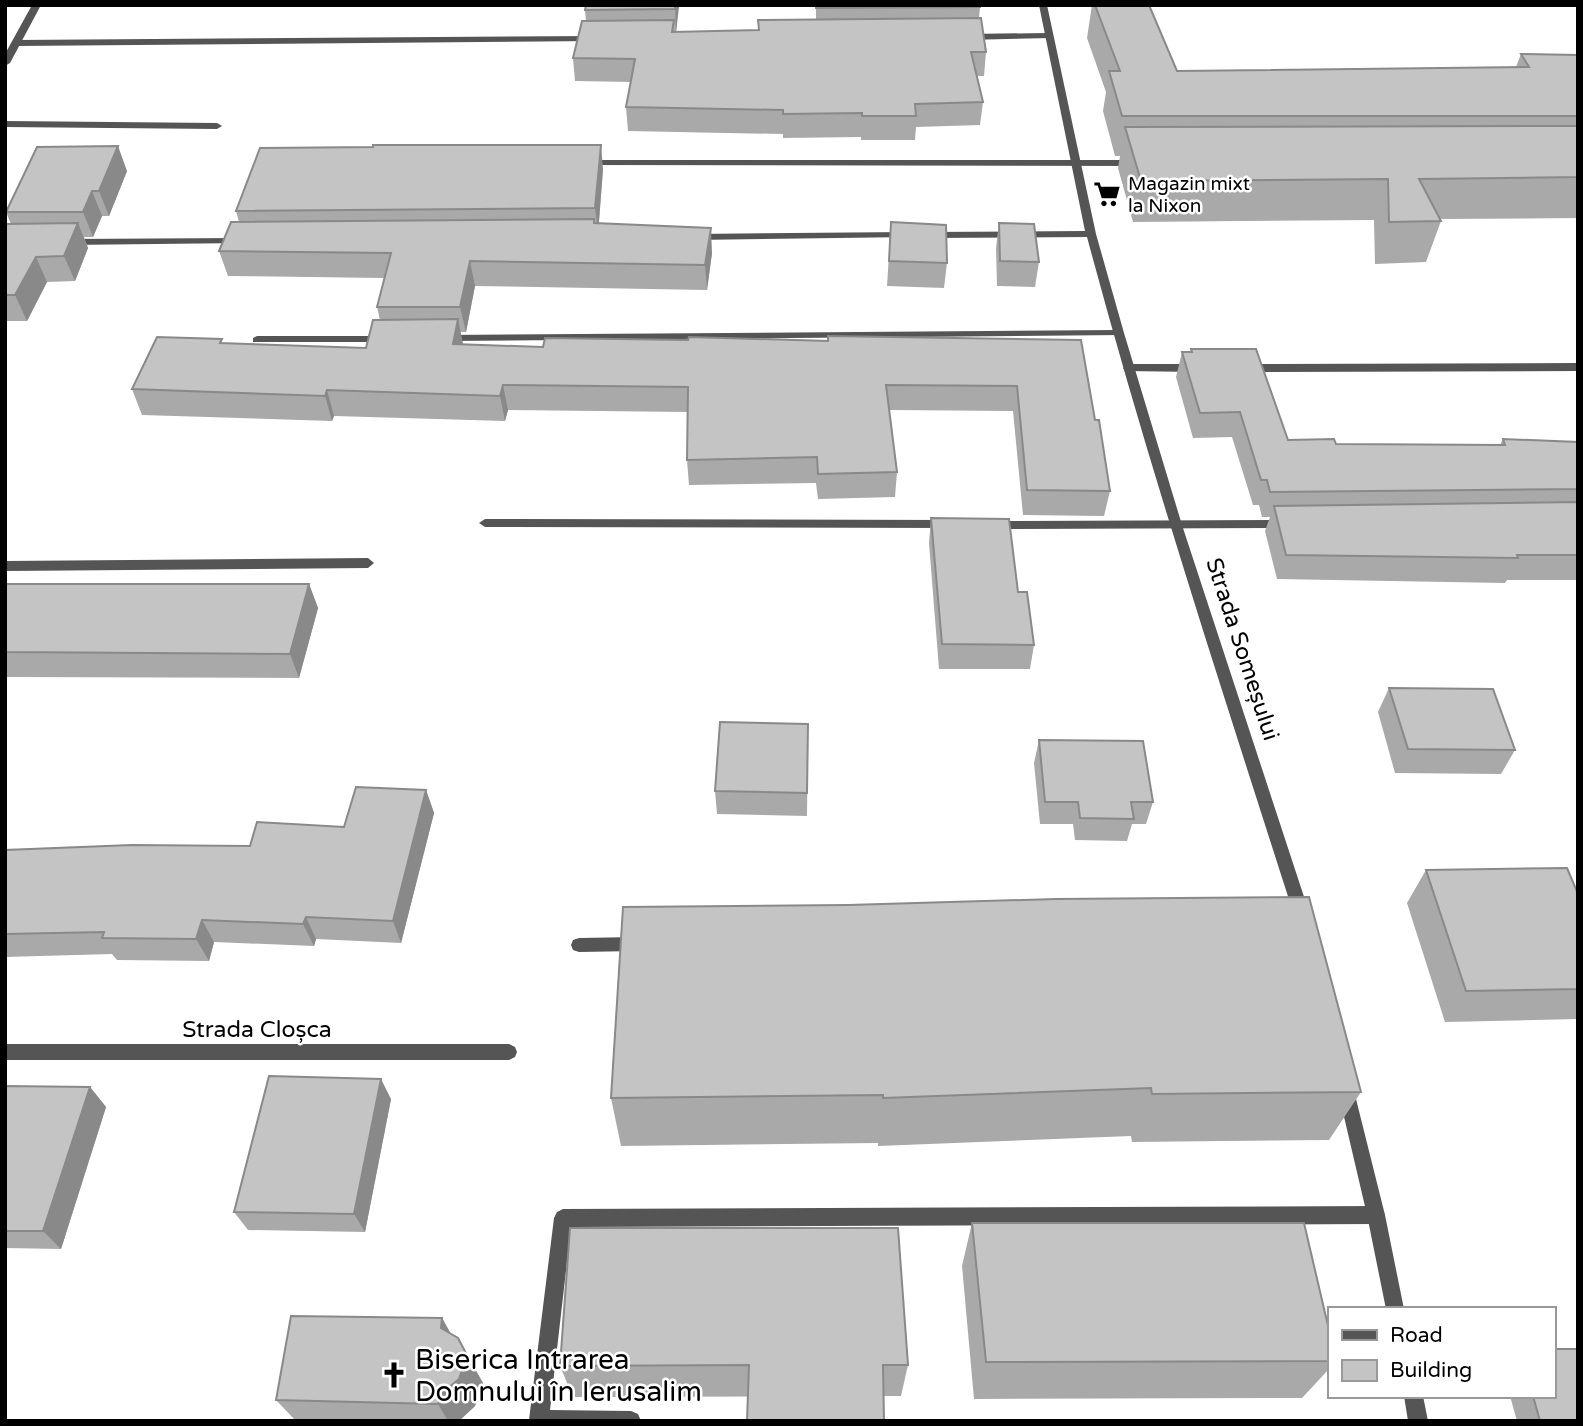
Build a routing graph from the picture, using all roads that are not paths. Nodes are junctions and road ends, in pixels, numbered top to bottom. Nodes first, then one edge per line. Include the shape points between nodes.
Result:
1 (37, 5) edge
2 (1043, 5) edge
3 (1048, 36) junction
4 (951, 37) edge
5 (602, 39) edge
6 (16, 43) junction
7 (5, 63) edge
8 (5, 124) edge
9 (217, 126) dead end
10 (583, 163) edge
11 (1147, 163) edge
12 (1077, 164) junction
13 (1091, 234) junction
14 (688, 237) edge
15 (256, 241) edge
16 (61, 242) edge
17 (1118, 334) junction
18 (438, 338) edge
19 (396, 339) edge
20 (257, 340) dead end
21 (1578, 367) edge
22 (1129, 368) junction
23 (1210, 368) edge
24 (1238, 368) edge
25 (485, 523) dead end
26 (1306, 523) edge
27 (1176, 525) junction
28 (368, 563) dead end
29 (5, 566) edge
30 (1299, 931) edge
31 (648, 943) edge
32 (579, 945) dead end
33 (5, 1052) edge
34 (509, 1052) dead end
35 (1343, 1079) edge
36 (1376, 1215) junction
37 (1395, 1307) edge
38 (1413, 1398) edge
39 (631, 1421) edge
40 (1418, 1421) edge

1 - 6 street
2 - 3 street, Strada Someșului
3 - 4 street
3 - 12 street, Strada Someșului
5 - 6 street
6 - 7 street
8 - 9 street
10 - 12 street
11 - 12 street
12 - 13 street, Strada Someșului
13 - 14 street
13 - 17 street, Strada Someșului
15 - 16 street
17 - 18 street
17 - 22 street, Strada Someșului
19 - 20 street
21 - 24 street
22 - 23 street
22 - 27 street, Strada Someșului
25 - 27 street
26 - 27 street
27 - 30 street, Strada Someșului
28 - 29 street
31 - 32 street
33 - 34 street, Strada Cloșca
35 - 36 street
36 - 37 street
36 - 39 street via 562,1218 540,1420
38 - 40 street

